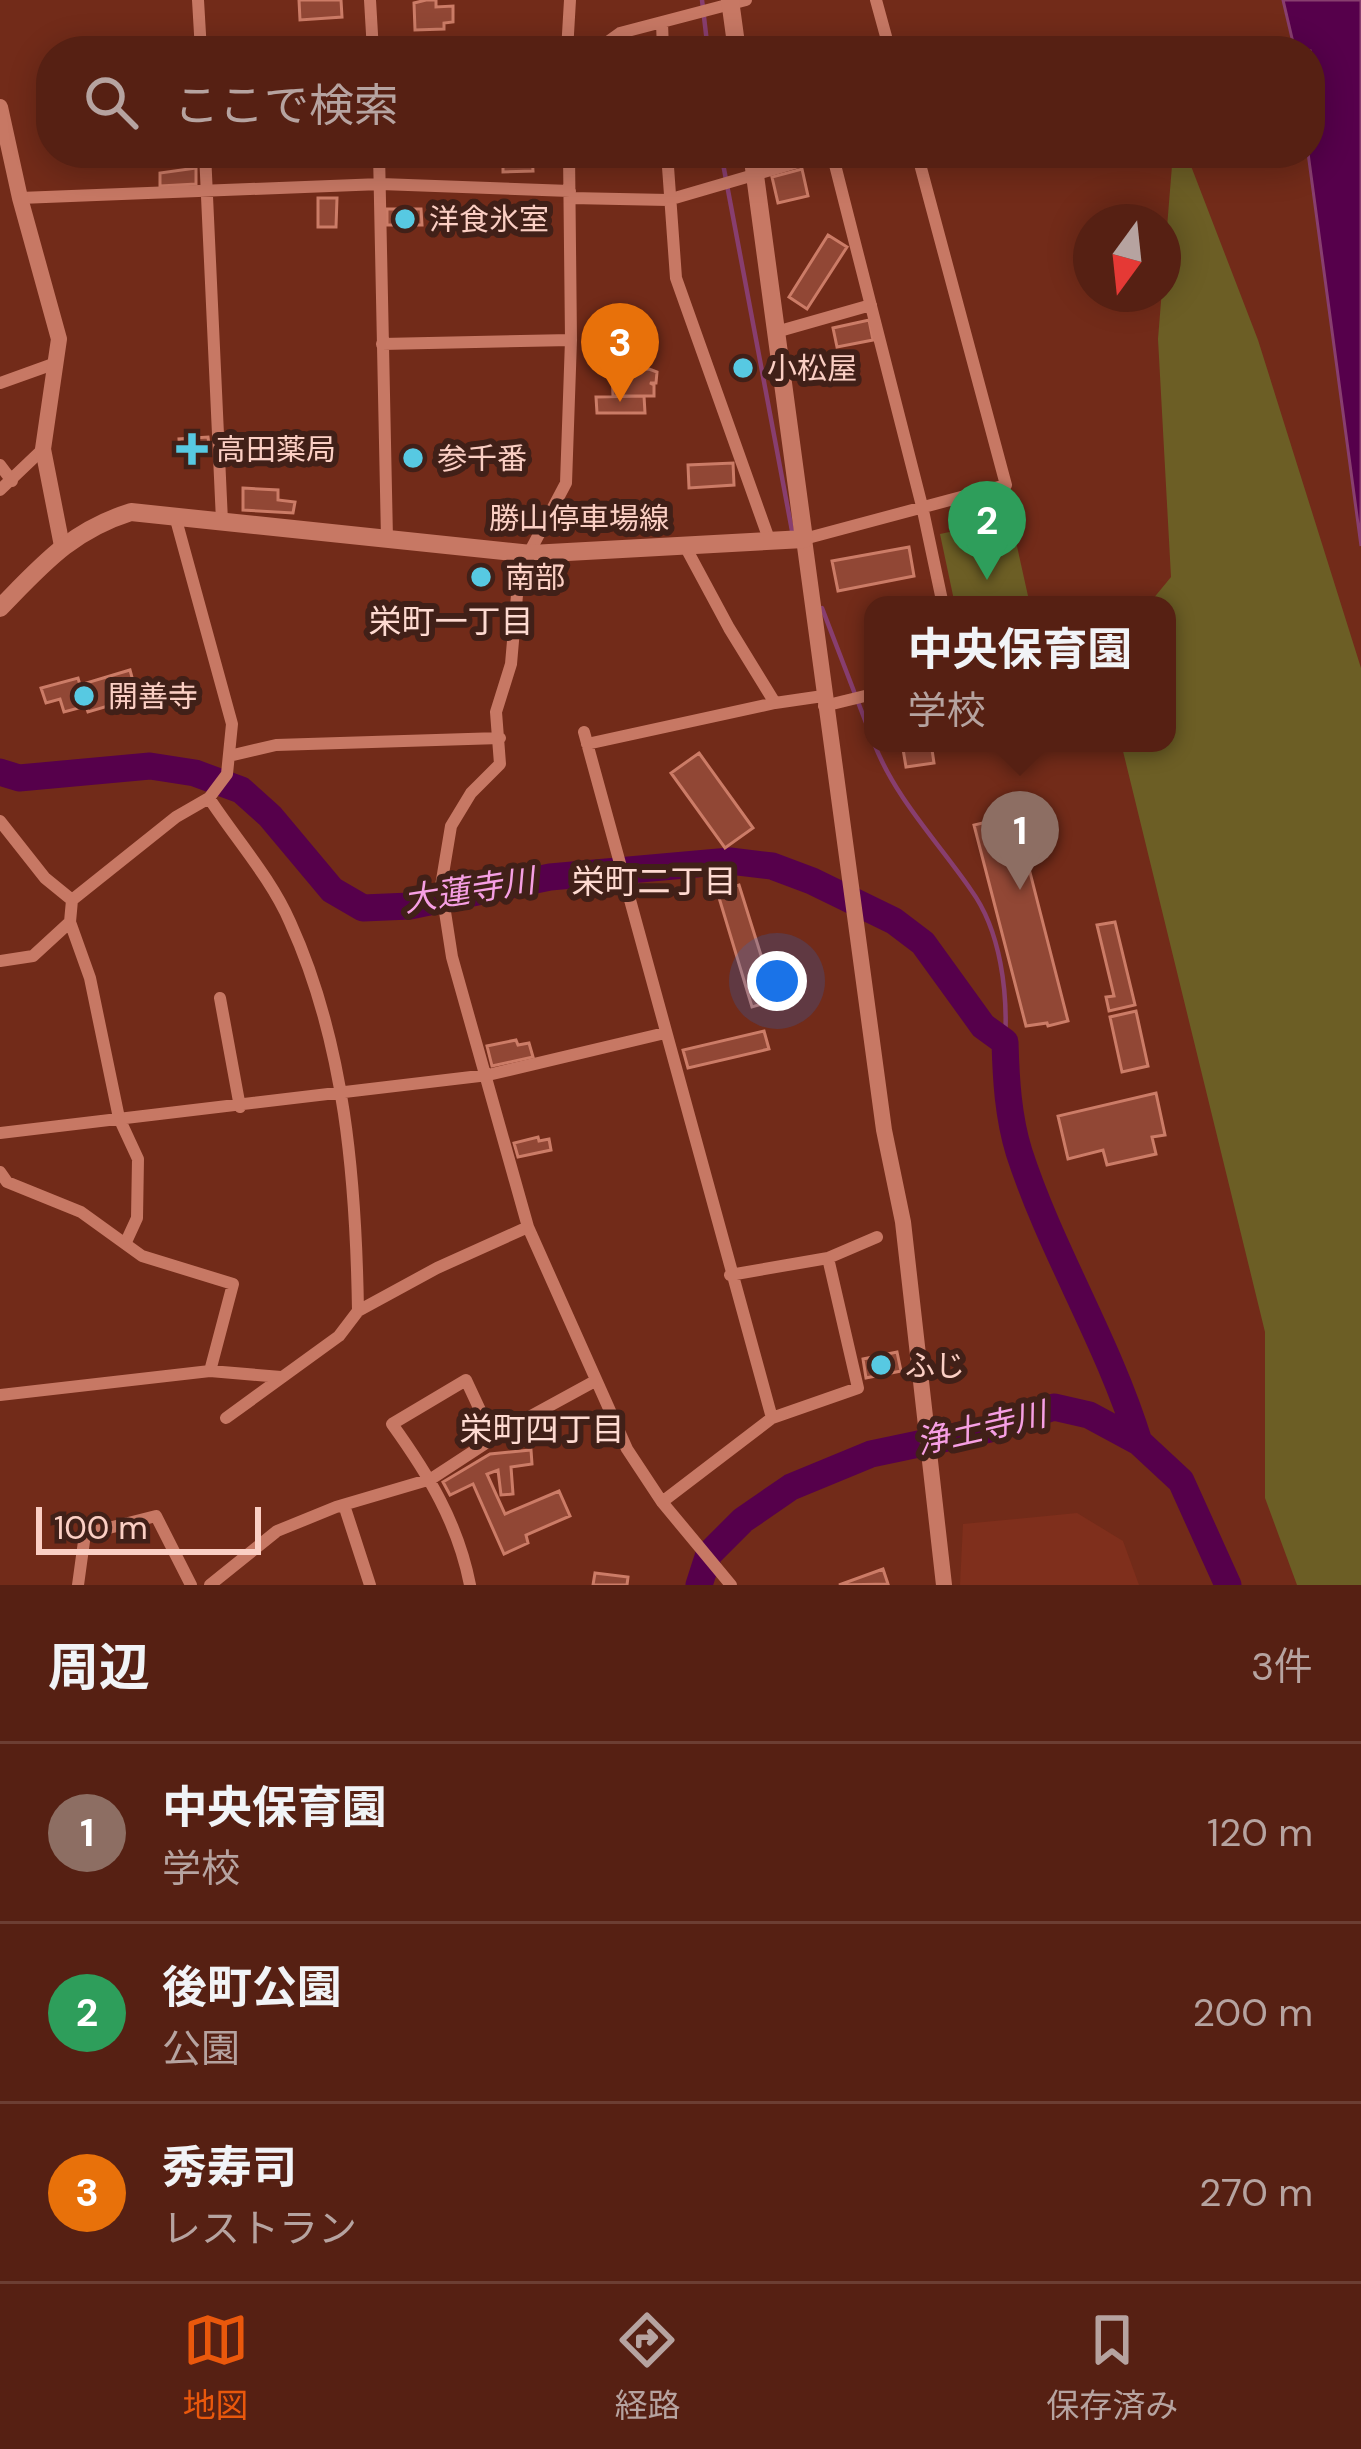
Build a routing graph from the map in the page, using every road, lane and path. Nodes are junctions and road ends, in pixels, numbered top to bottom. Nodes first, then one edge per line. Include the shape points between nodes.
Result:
1 (198, 0) edge
2 (370, 0) edge
3 (570, 0) edge
4 (876, 0) edge
5 (735, 2) edge
6 (662, 22) junction
7 (200, 36) edge
8 (372, 36) edge
9 (568, 36) edge
10 (616, 36) edge
11 (662, 36) edge
12 (736, 36) edge
13 (886, 36) edge
14 (0, 107) edge
15 (206, 168) edge
16 (380, 168) edge
17 (569, 168) edge
18 (667, 168) edge
19 (754, 168) edge
20 (776, 168) edge
21 (834, 168) edge
22 (921, 168) edge
23 (755, 174) junction
24 (381, 184) junction
25 (208, 189) junction
26 (570, 194) junction
27 (20, 198) junction
28 (668, 200) junction
29 (871, 305) junction
30 (776, 332) junction
31 (572, 340) junction
32 (382, 344) junction
33 (56, 364) junction
34 (0, 383) edge
35 (43, 449) junction
36 (0, 465) edge
37 (12, 481) junction
38 (0, 490) edge
39 (922, 506) junction
40 (175, 516) junction
41 (222, 521) junction
42 (387, 538) junction
43 (804, 539) junction
44 (770, 542) junction
45 (62, 545) junction
46 (686, 548) junction
47 (531, 554) junction
48 (941, 596) edge
49 (0, 608) edge
50 (864, 695) edge
51 (824, 701) junction
52 (775, 703) junction
53 (500, 738) junction
54 (230, 756) junction
55 (209, 798) junction
56 (0, 821) edge
57 (72, 900) junction
58 (70, 922) junction
59 (0, 961) edge
60 (220, 998) dead end
61 (665, 1033) junction
62 (488, 1075) junction
63 (342, 1095) junction
64 (240, 1107) junction
65 (118, 1118) junction
66 (0, 1133) edge
67 (0, 1172) edge
68 (528, 1227) junction
69 (877, 1237) dead end
70 (126, 1241) junction
71 (828, 1258) junction
72 (730, 1275) junction
73 (358, 1312) junction
74 (210, 1371) junction
75 (282, 1377) junction
76 (595, 1381) junction
77 (0, 1395) edge
78 (226, 1418) dead end
79 (772, 1418) junction
80 (493, 1438) junction
81 (431, 1479) junction
82 (344, 1504) junction
83 (666, 1506) junction
84 (78, 1585) edge
85 (191, 1585) edge
86 (210, 1585) edge
87 (370, 1585) edge
88 (470, 1585) edge
89 (731, 1585) edge
90 (944, 1585) edge

1 - 7 street
2 - 8 street
3 - 9 street
4 - 13 street
5 - 6 street
5 - 12 main road
6 - 10 street
6 - 11 street
14 - 27 street
15 - 25 street
16 - 24 street
17 - 26 street
18 - 28 street
19 - 23 main road
20 - 23 street
21 - 29 street
22 - 39 street via 1006,485
23 - 28 street
23 - 30 main road
24 - 25 street
24 - 26 street
24 - 32 street
25 - 27 street
25 - 41 street
26 - 28 street
26 - 31 street
27 - 33 street via 59,339
28 - 44 street via 681,294
29 - 30 street
29 - 39 street
30 - 43 main road
31 - 32 street
31 - 47 street via 566,483
32 - 42 street
33 - 34 street
33 - 35 street
35 - 37 street
35 - 45 street
36 - 37 street
37 - 38 street
39 - 43 street
39 - 48 street
40 - 41 main road, 勝山停車場線
40 - 45 main road, 勝山停車場線 via 131,512
40 - 54 street via 232,724
41 - 42 main road, 勝山停車場線
42 - 47 main road, 勝山停車場線
43 - 44 main road, 勝山停車場線
43 - 51 street
44 - 46 main road, 勝山停車場線
45 - 49 main road, 勝山停車場線
46 - 47 main road, 勝山停車場線
46 - 52 street
47 - 53 street via 519,572 512,664 496,712
50 - 51 street
51 - 52 street
51 - 90 street via 903,1222
52 - 61 street via 586,738
53 - 54 street via 277,745
53 - 62 street via 500,764 452,826 441,886 452,957
54 - 55 street
55 - 57 street
55 - 63 street via 289,918 319,996
56 - 57 street
57 - 58 street
58 - 59 street via 33,956
58 - 65 street via 90,978
60 - 64 street
61 - 62 street
61 - 72 street
62 - 63 street
62 - 68 street
63 - 64 street
63 - 73 street
64 - 65 street
65 - 66 street
65 - 70 street via 138,1159 137,1218
67 - 70 street
68 - 73 street
68 - 76 street
69 - 71 street
70 - 74 street via 142,1256 233,1283
71 - 72 street
71 - 79 street via 858,1388
72 - 79 street
73 - 75 street
74 - 75 street
74 - 77 street
75 - 78 street
76 - 80 street
76 - 83 street
79 - 83 street
80 - 81 street
80 - 81 street via 466,1380 392,1424
81 - 82 street
81 - 88 street
82 - 86 street via 277,1531
82 - 87 street
83 - 89 street
84 - 85 street via 86,1534 156,1516

